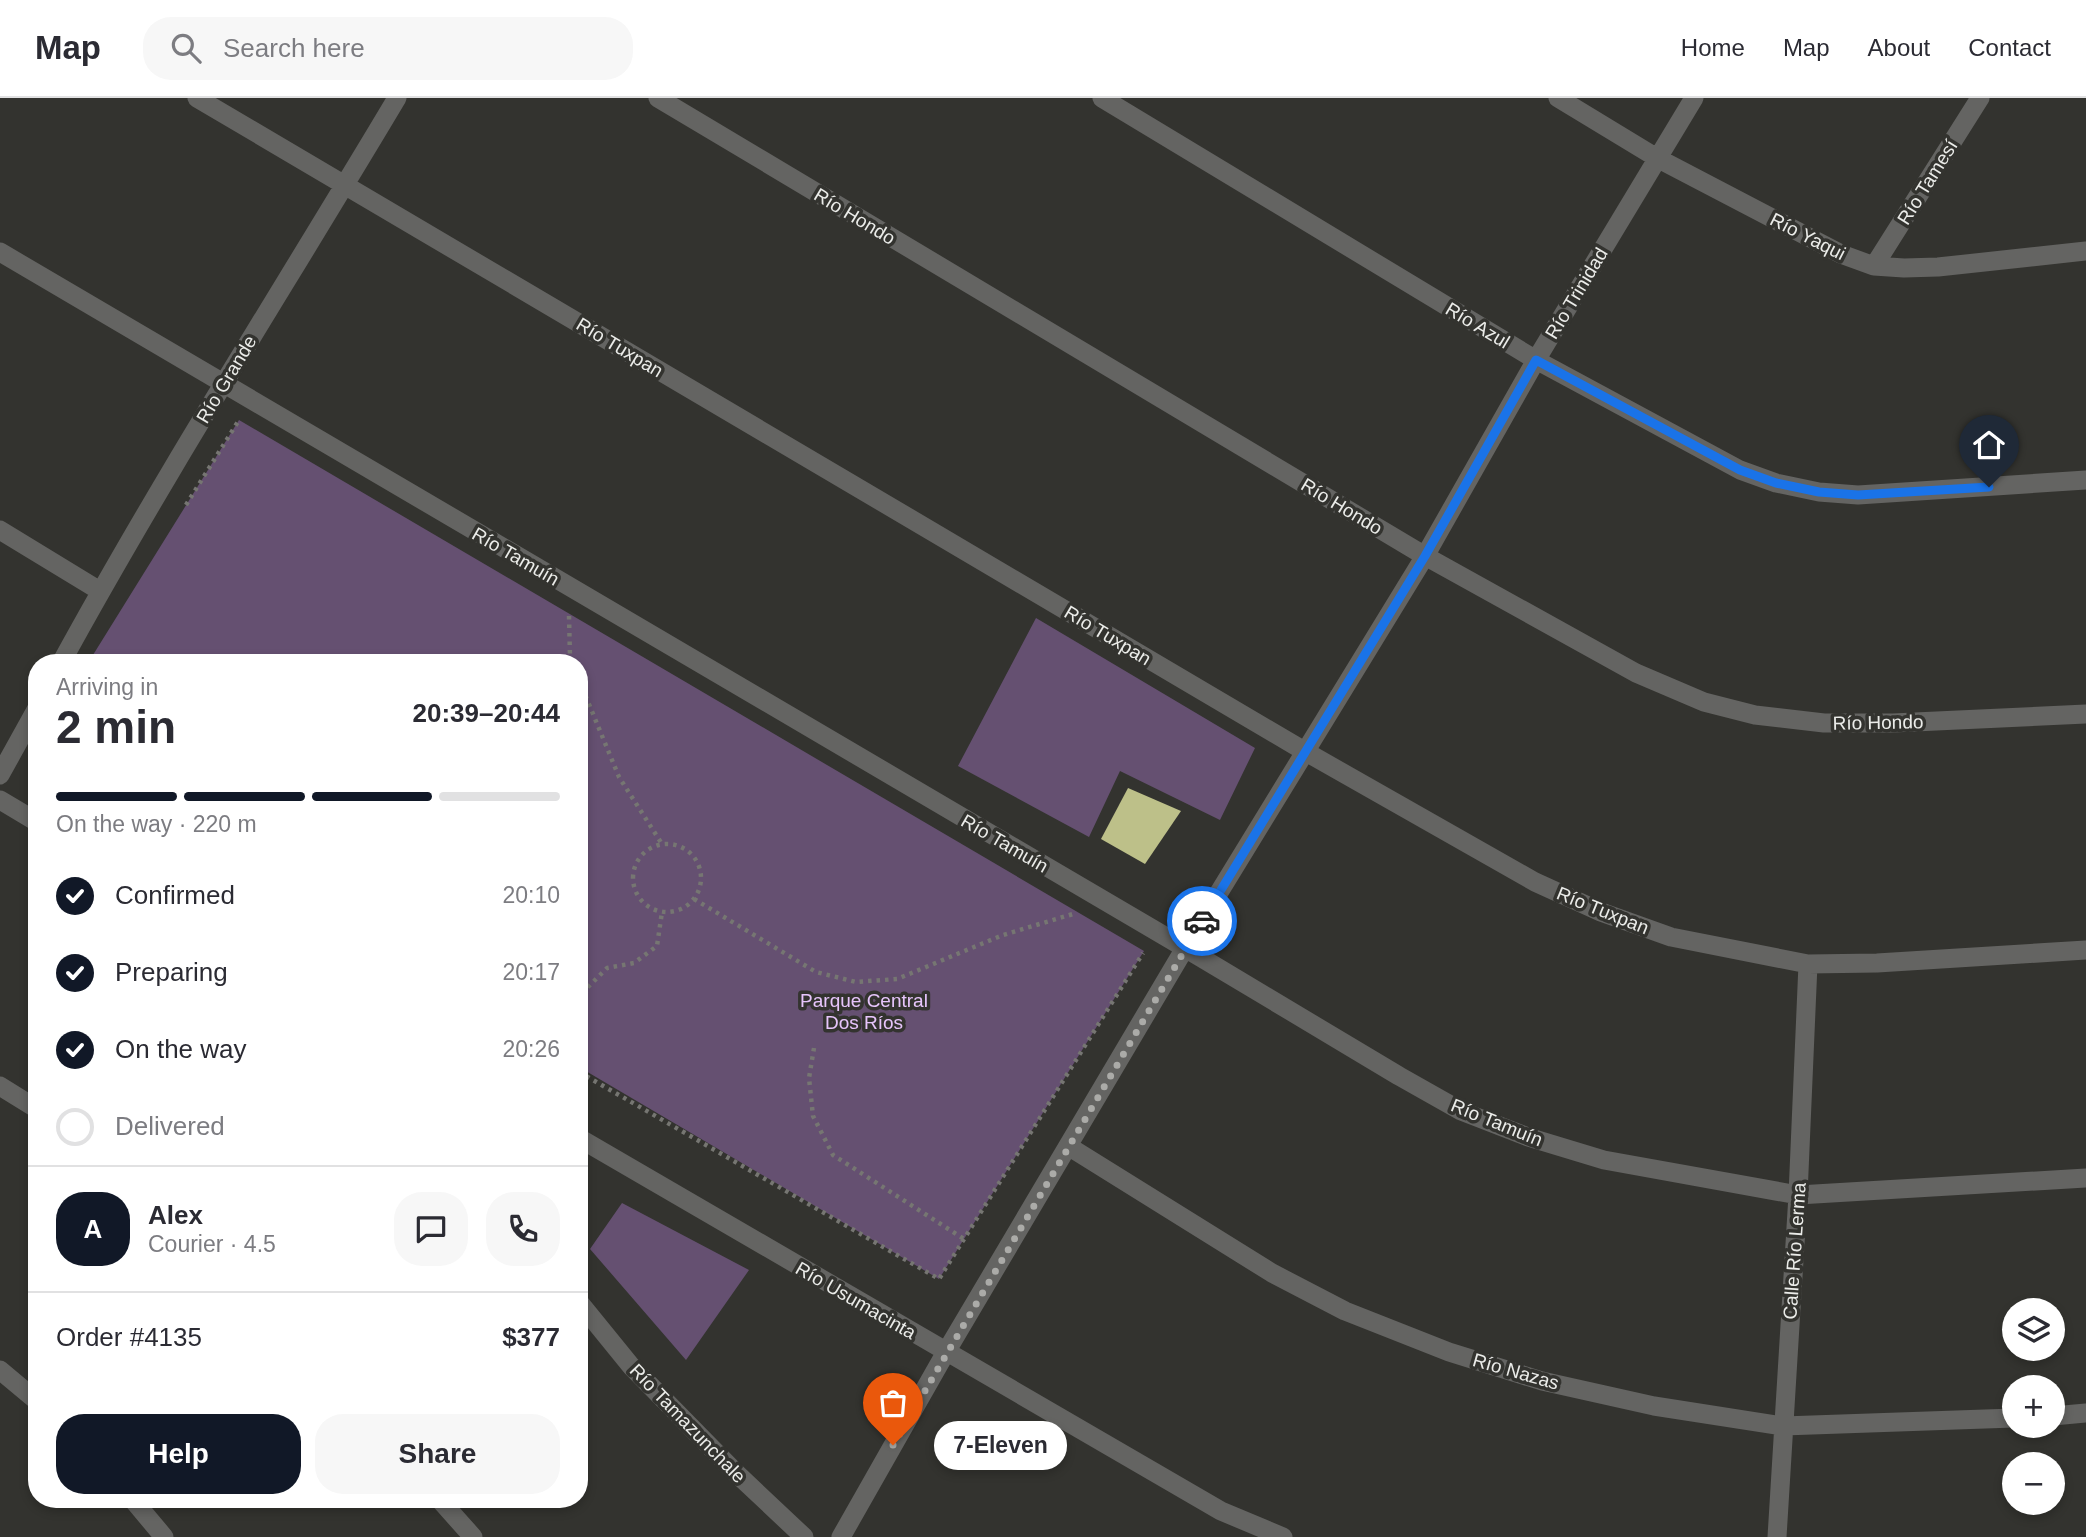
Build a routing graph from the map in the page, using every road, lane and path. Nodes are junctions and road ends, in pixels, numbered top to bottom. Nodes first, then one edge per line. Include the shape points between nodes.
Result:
1 (197, 98) edge
2 (397, 98) edge
3 (657, 98) edge
4 (1102, 98) edge
5 (1558, 98) edge
6 (1694, 98) edge
7 (1980, 98) edge
8 (1657, 158) junction
9 (345, 185) junction
10 (2086, 251) edge
11 (0, 252) edge
12 (1874, 266) junction
13 (1536, 360) junction
14 (223, 385) junction
15 (239, 420) dead end
16 (2086, 480) edge
17 (181, 512) dead end
18 (0, 530) edge
19 (1425, 556) junction
20 (100, 591) junction
21 (580, 621) dead end
22 (66, 654) edge
23 (569, 654) edge
24 (588, 702) edge
25 (2086, 714) edge
26 (28, 724) edge
27 (1306, 752) junction
28 (0, 775) edge
29 (0, 800) edge
30 (28, 817) edge
31 (663, 844) junction
32 (694, 899) junction
33 (1065, 905) dead end
34 (663, 912) junction
35 (1185, 948) junction
36 (2086, 950) edge
37 (1144, 951) dead end
38 (1808, 964) junction
39 (588, 987) edge
40 (814, 1048) dead end
41 (588, 1077) edge
42 (0, 1086) edge
43 (28, 1103) edge
44 (588, 1143) edge
45 (1069, 1146) junction
46 (2086, 1178) edge
47 (1798, 1195) junction
48 (964, 1239) junction
49 (588, 1313) edge
50 (946, 1352) junction
51 (0, 1370) edge
52 (28, 1393) edge
53 (2086, 1413) edge
54 (2065, 1415) edge
55 (2002, 1419) edge
56 (1783, 1426) junction
57 (140, 1508) edge
58 (447, 1508) edge
59 (164, 1537) edge
60 (472, 1537) edge
61 (804, 1537) edge
62 (841, 1537) edge
63 (1283, 1537) edge
64 (1777, 1537) edge

1 - 9 street, Río Tuxpan
2 - 9 street, Río Grande
3 - 19 street, Río Hondo
4 - 13 street, Río Azul
5 - 8 street, Río Yaqui
6 - 8 street, Río Trinidad
7 - 12 street, Río Tamesí
8 - 12 street, Río Yaqui via 1841,254
8 - 13 street, Río Trinidad
9 - 14 street, Río Grande
9 - 27 street, Río Tuxpan
10 - 12 street, Río Yaqui via 1938,267
11 - 14 street, Río Tamuín
13 - 16 street, Río Azul via 1740,470 1776,483 1858,495
13 - 19 street, Río Trinidad
14 - 20 street, Río Grande
14 - 35 street, Río Tamuín
15 - 17 path
18 - 20 street
19 - 25 street, Río Hondo via 1636,673 1704,702 1755,715 1824,723 1894,723
19 - 27 street, Río Trinidad
20 - 22 street, Río Grande
21 - 23 path via 569,614
24 - 31 path via 619,777
26 - 28 street
27 - 35 street, Río Trinidad
27 - 38 street, Río Tuxpan via 1535,881 1601,912 1671,937
29 - 30 street
31 - 32 path via 685,848 700,866 700,889
31 - 34 path via 643,853 633,872 636,893 651,908
32 - 33 path via 816,972 856,982 897,979 1003,935 1077,912
32 - 34 path via 685,907
34 - 39 path via 657,946 634,963 607,968
35 - 45 street, Río Trinidad
35 - 47 street, Río Tamuín via 1461,1111 1604,1160
36 - 38 street, Río Tuxpan
37 - 48 path
38 - 47 street, Calle Río Lerma
40 - 48 path via 809,1078 813,1116 833,1155
41 - 48 path via 939,1279
42 - 43 street
44 - 50 street, Río Usumacinta
45 - 50 street, Río Trinidad
45 - 56 street, Río Nazas via 1272,1273 1345,1311 1436,1347 1542,1381 1654,1406
46 - 47 street, Río Tamuín
47 - 56 street, Calle Río Lerma
49 - 61 street, Río Tamazunchale via 631,1366
50 - 62 street, Río Trinidad
50 - 63 street, Río Usumacinta via 1221,1511
51 - 52 street
53 - 54 street
55 - 56 street, Río Nazas
56 - 64 street, Calle Río Lerma
57 - 59 street
58 - 60 street

